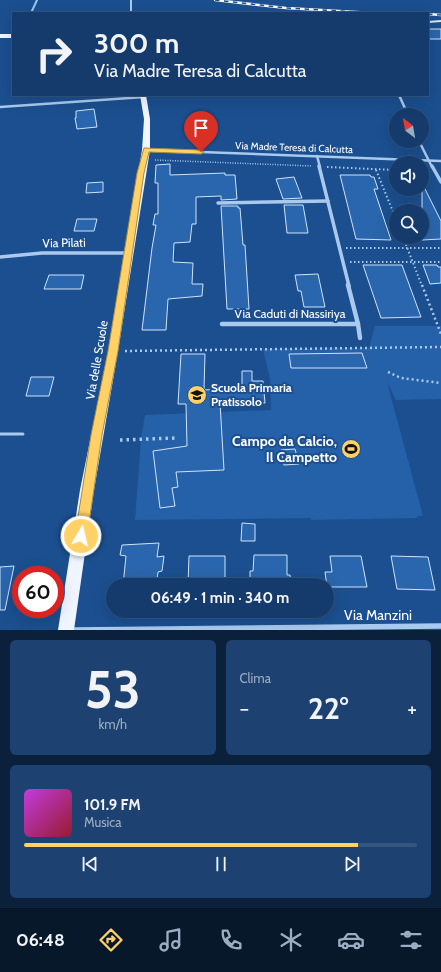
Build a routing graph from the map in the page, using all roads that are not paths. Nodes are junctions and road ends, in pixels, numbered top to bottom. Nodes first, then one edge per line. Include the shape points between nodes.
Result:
1 (131, 0) edge
2 (131, 12) edge
3 (441, 21) edge
4 (429, 22) edge
5 (0, 36) edge
6 (12, 36) edge
7 (144, 96) edge
8 (399, 96) edge
9 (0, 107) edge
10 (405, 108) edge
11 (146, 150) junction
12 (317, 156) junction
13 (389, 159) edge
14 (429, 161) edge
15 (441, 161) edge
16 (429, 163) edge
17 (441, 182) edge
18 (328, 201) junction
19 (218, 203) dead end
20 (128, 252) junction
21 (0, 257) edge
22 (222, 324) dead end
23 (358, 324) junction
24 (360, 338) dead end
25 (0, 434) edge
26 (23, 434) dead end
27 (441, 626) edge
28 (292, 629) edge
29 (66, 630) edge
30 (75, 630) edge

1 - 2 street
3 - 4 main road
5 - 6 main road
7 - 9 street
7 - 11 main road, Via delle Scuole via 147,119
8 - 10 street
11 - 12 street, Via Madre Teresa di Calcutta
11 - 20 main road, Via delle Scuole
12 - 13 street, Via Madre Teresa di Calcutta
12 - 18 street, Via Caduti di Nassiriya
14 - 15 street, Via Madre Teresa di Calcutta
16 - 17 street
18 - 19 street
18 - 23 street, Via Caduti di Nassiriya
20 - 21 street, Via Pilati via 42,253
20 - 29 main road, Via delle Scuole
22 - 23 street, Via Caduti di Nassiriya
23 - 24 street, Via Caduti di Nassiriya
25 - 26 lane
27 - 28 street, Via Manzini
28 - 30 street, Via Manzini

